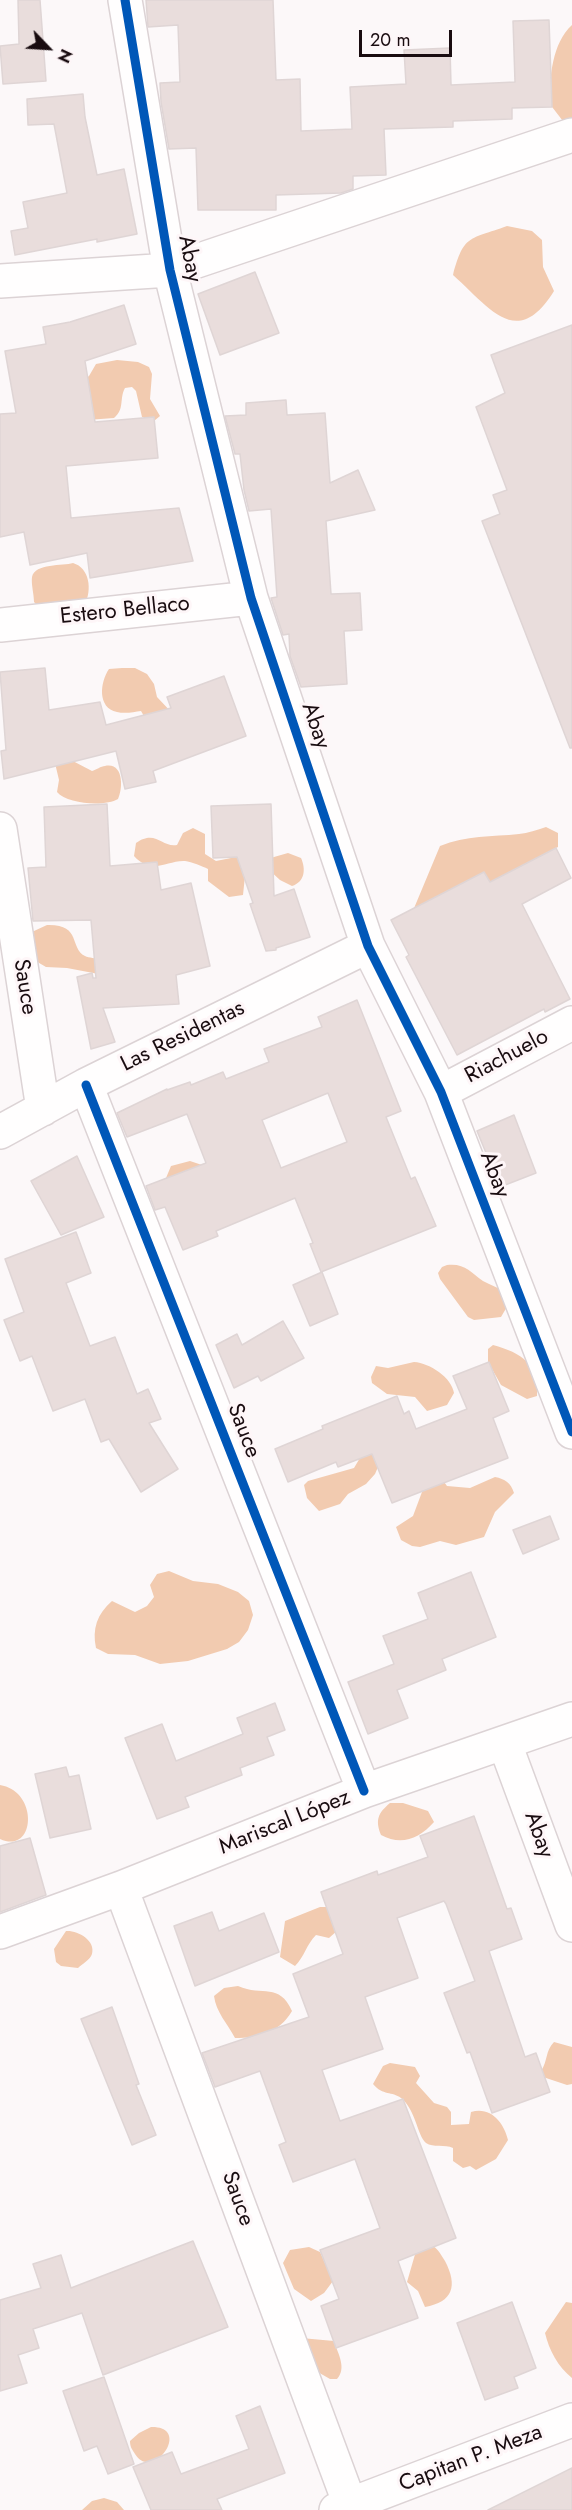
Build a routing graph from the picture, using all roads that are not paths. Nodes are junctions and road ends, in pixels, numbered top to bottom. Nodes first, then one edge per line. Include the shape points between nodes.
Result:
1 (125, 0) edge
2 (572, 135) edge
3 (170, 270) junction
4 (0, 281) edge
5 (251, 598) junction
6 (0, 625) edge
7 (0, 829) edge
8 (368, 946) junction
9 (572, 1023) edge
10 (86, 1085) junction
11 (441, 1092) junction
12 (43, 1109) junction
13 (0, 1132) edge
14 (572, 1432) edge
15 (572, 1719) edge
16 (505, 1744) junction
17 (364, 1791) junction
18 (121, 1888) junction
19 (572, 1925) edge
20 (0, 1932) edge
21 (572, 2420) edge
22 (346, 2508) edge

1 - 3 street, Abay
2 - 3 street
3 - 4 street
3 - 5 street, Abay
5 - 6 street, Estero Bellaco
5 - 8 street, Abay
7 - 12 street, Sauce
8 - 10 street, Las Residentas
8 - 11 street, Abay
9 - 11 street, Riachuelo
10 - 12 street, Las Residentas
10 - 17 street, Sauce
11 - 14 street, Abay
12 - 13 street, Las Residentas
15 - 16 street, Mariscal López
16 - 17 street, Mariscal López
16 - 19 street, Abay
17 - 18 street, Mariscal López
18 - 20 street, Mariscal López
18 - 22 street, Sauce
21 - 22 street, Capitan P. Meza

